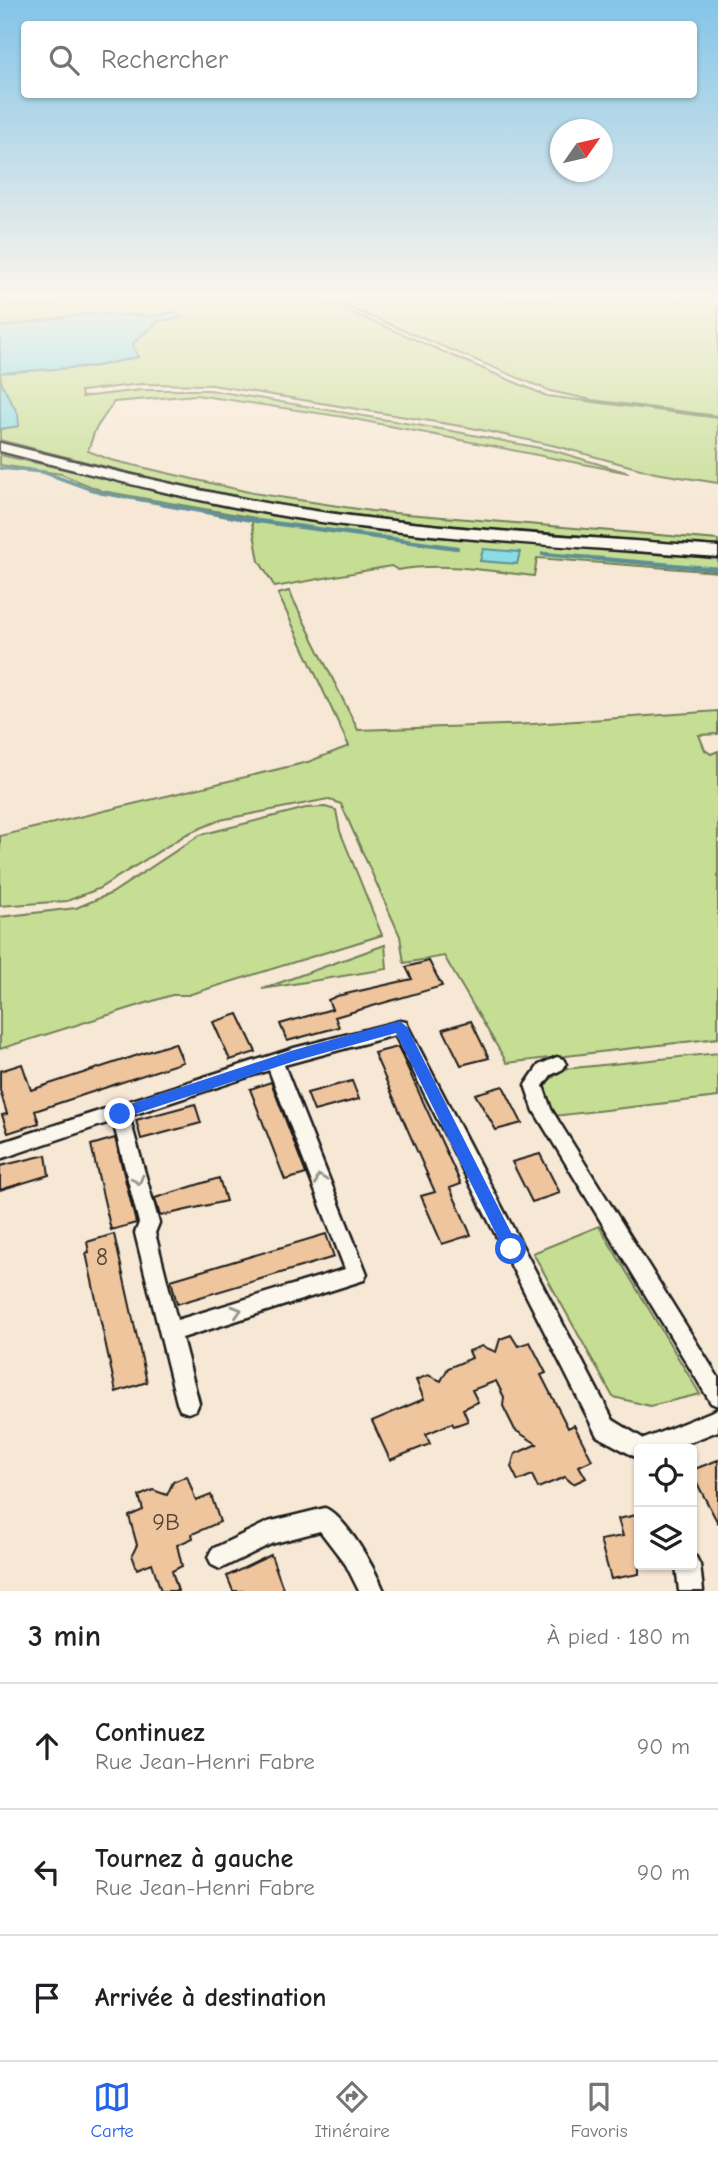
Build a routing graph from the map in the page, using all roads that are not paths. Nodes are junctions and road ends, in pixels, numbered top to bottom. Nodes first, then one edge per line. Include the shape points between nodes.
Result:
1 (0, 447) edge
2 (718, 552) edge
3 (274, 1062) junction
4 (557, 1064) dead end
5 (120, 1114) junction
6 (0, 1150) edge
7 (170, 1332) junction
8 (718, 1396) edge
9 (188, 1404) dead end
10 (718, 1420) edge
11 (634, 1444) edge
12 (656, 1444) edge
13 (220, 1557) dead end
14 (689, 1570) edge
15 (372, 1591) edge
16 (691, 1591) edge

1 - 2 main road via 128,479 334,519
3 - 5 street
7 -> 3 street via 357,1275
3 - 11 street via 400,1027 605,1428
4 - 8 street via 545,1070 534,1085 543,1111
5 - 6 street
5 -> 7 street via 149,1223 145,1233
7 - 9 street
10 - 12 street
13 - 15 street via 268,1533 325,1519 354,1557
14 - 16 street

